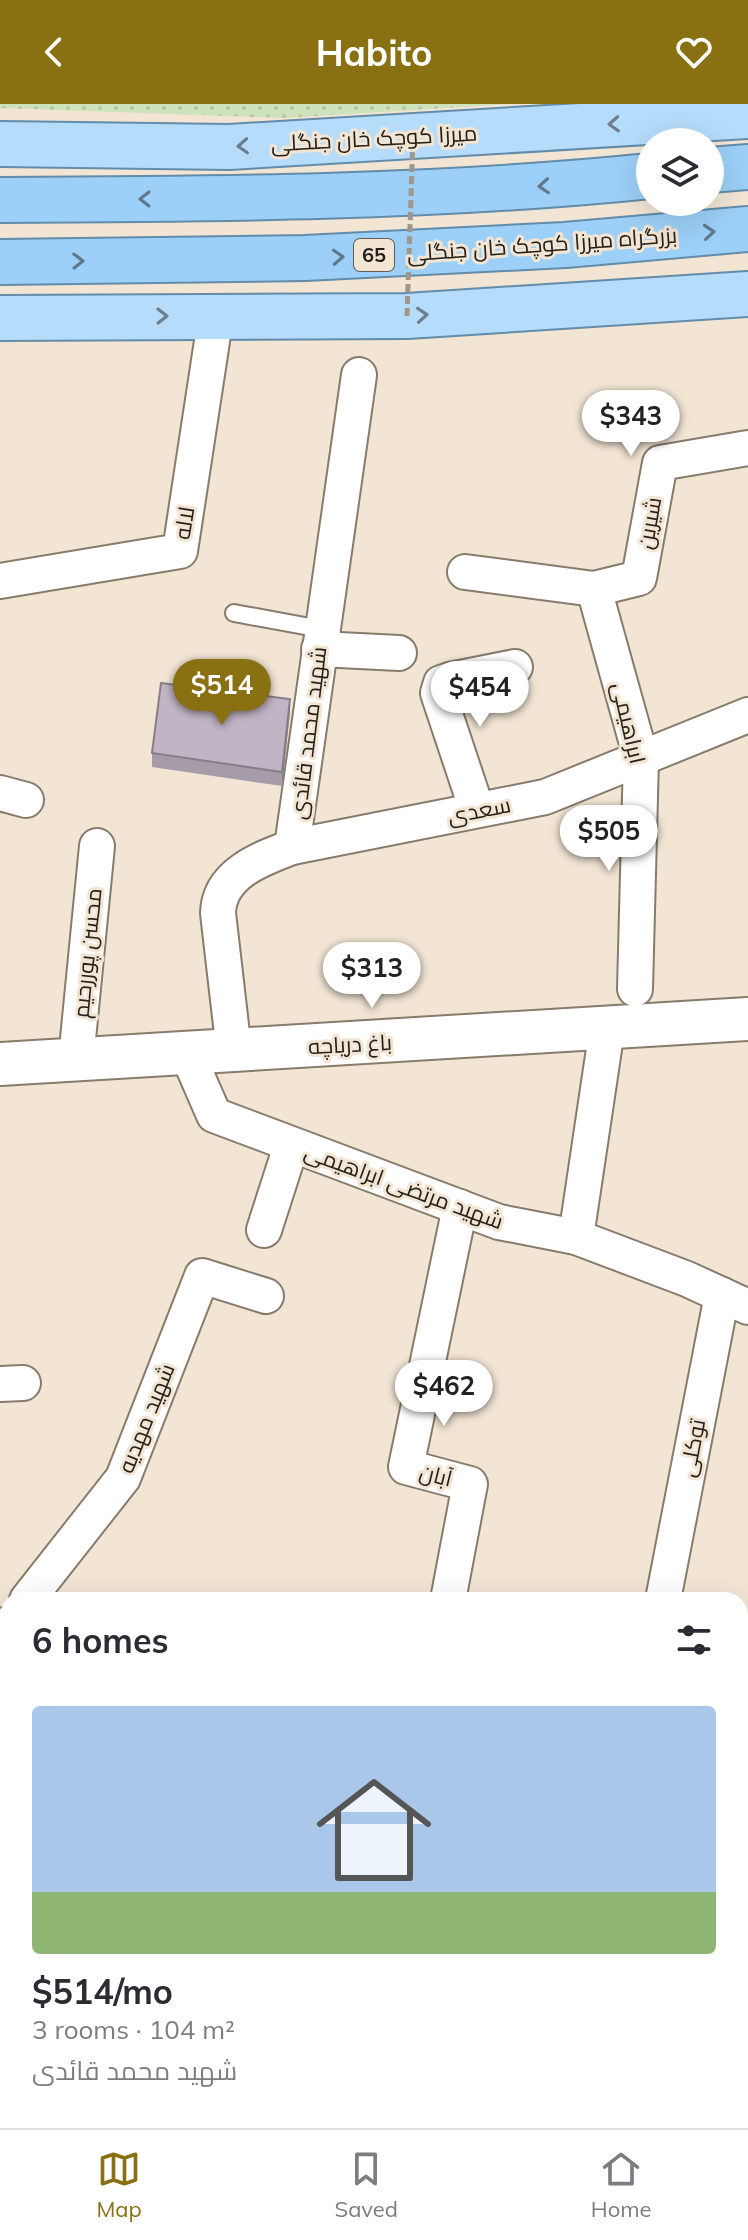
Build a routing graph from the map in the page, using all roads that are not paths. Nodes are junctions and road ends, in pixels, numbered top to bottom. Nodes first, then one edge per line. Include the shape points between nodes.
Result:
1 (748, 116) edge
2 (0, 144) edge
3 (748, 167) edge
4 (724, 169) edge
5 (636, 177) edge
6 (0, 200) edge
7 (748, 229) edge
8 (0, 262) edge
9 (748, 294) edge
10 (216, 315) junction
11 (0, 318) edge
12 (359, 375) dead end
13 (748, 448) edge
14 (465, 572) dead end
15 (0, 581) edge
16 (594, 589) junction
17 (234, 613) dead end
18 (320, 639) junction
19 (399, 653) dead end
20 (515, 667) dead end
21 (748, 715) edge
22 (641, 758) junction
23 (477, 810) junction
24 (97, 846) dead end
25 (292, 847) junction
26 (635, 989) dead end
27 (748, 1019) edge
28 (607, 1029) junction
29 (234, 1051) junction
30 (187, 1053) junction
31 (76, 1059) junction
32 (0, 1064) edge
33 (291, 1146) junction
34 (460, 1207) junction
35 (264, 1230) dead end
36 (576, 1237) junction
37 (266, 1296) dead end
38 (735, 1301) edge
39 (33, 1592) edge
40 (450, 1592) edge
41 (665, 1592) edge

1 -> 2 main road, میرزا کوچک خان جنگلی via 229,147
3 - 4 highway
5 -> 6 highway via 291,198
8 -> 7 highway, بزرگراه میرزا کوچک خان جنگلی / 65 via 305,258 565,245
10 -> 9 main road via 407,316
11 -> 10 main road
10 - 15 street, لاله via 180,551
12 - 18 street, شهید محمد قائدی
13 - 16 street, شیرین via 660,463 639,578
14 - 16 street
16 - 22 street, ابراهیمی
17 - 18 lane
18 - 19 street
18 - 25 street, شهید محمد قائدی via 305,703
20 - 23 street via 441,683 438,693
21 - 22 street, سعدی
22 - 23 street, سعدی via 545,797
22 - 26 street, ابراهیمی
23 - 25 street, سعدی
24 - 31 street, محسن پوررحیم
25 - 29 street, شهید محمد قائدی via 258,859 218,896
27 - 28 street, باغ دریاچه
28 - 29 street, باغ دریاچه
28 - 36 street
29 - 30 street, باغ دریاچه
30 - 31 street, باغ دریاچه
30 - 33 street, شهید مرتضی ابراهیمی via 214,1115
31 - 32 street, باغ دریاچه
33 - 34 street, شهید مرتضی ابراهیمی
33 - 35 street
34 - 36 street, شهید مرتضی ابراهیمی via 499,1222
34 - 40 street, آبان via 406,1467 470,1484
36 - 38 street, شهید مرتضی ابراهیمی
37 - 39 street, شهید مهدیه via 202,1276 123,1478
38 - 41 street, توکلی

